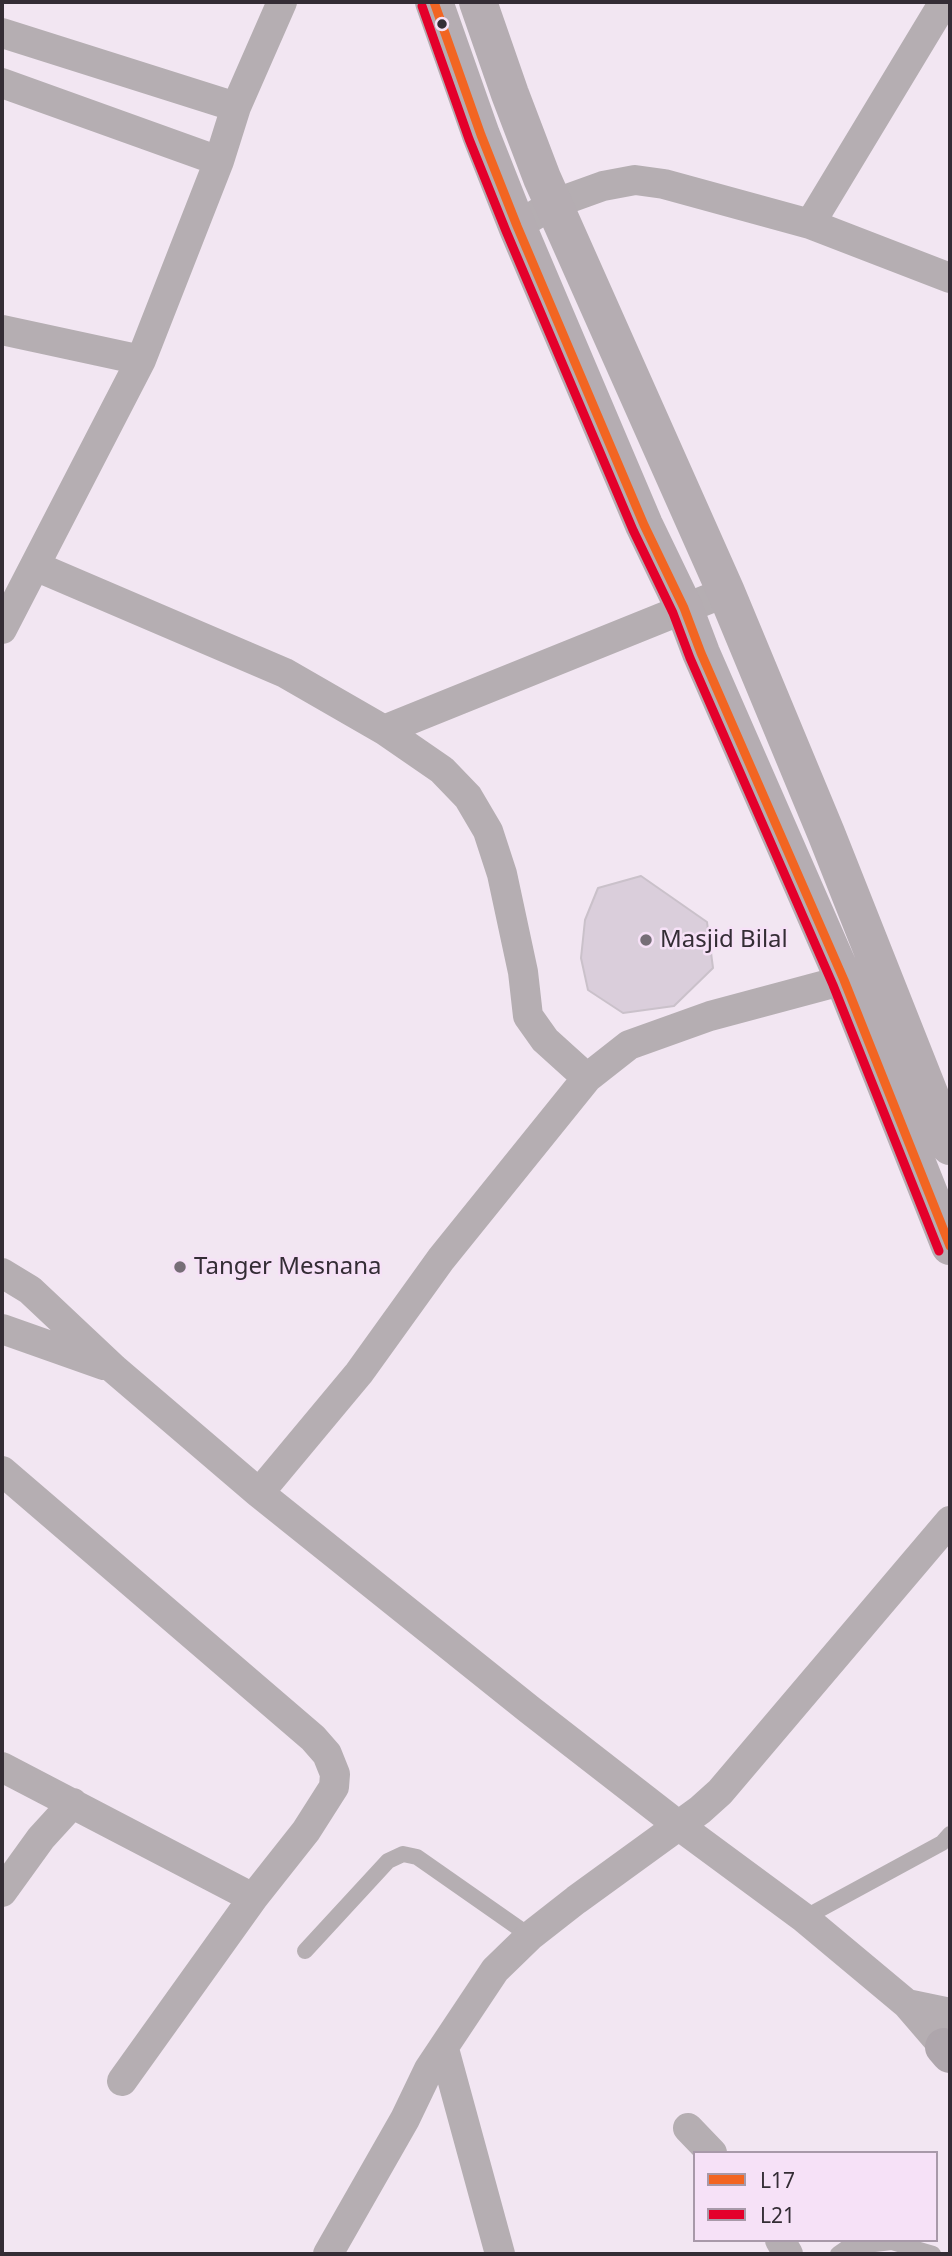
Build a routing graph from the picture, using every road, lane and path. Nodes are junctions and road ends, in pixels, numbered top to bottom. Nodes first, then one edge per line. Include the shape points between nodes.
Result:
1 (282, 2) edge
2 (434, 2) edge
3 (478, 2) edge
4 (944, 2) edge
5 (2, 33) edge
6 (2, 83) edge
7 (236, 107) junction
8 (219, 161) junction
9 (553, 204) junction
10 (810, 224) junction
11 (517, 226) junction
12 (950, 278) edge
13 (2, 330) edge
14 (141, 360) junction
15 (35, 566) junction
16 (726, 592) junction
17 (684, 608) junction
18 (2, 629) edge
19 (384, 730) junction
20 (881, 970) junction
21 (844, 980) junction
22 (587, 1078) junction
23 (950, 1146) edge
24 (950, 1246) edge
25 (2, 1273) edge
26 (2, 1329) edge
27 (114, 1368) junction
28 (2, 1471) edge
29 (259, 1493) junction
30 (950, 1521) edge
31 (2, 1767) edge
32 (73, 1803) junction
33 (678, 1825) junction
34 (950, 1833) edge
35 (2, 1892) edge
36 (253, 1898) junction
37 (804, 1918) junction
38 (530, 1936) junction
39 (305, 1951) dead end
40 (949, 2041) edge
41 (444, 2049) junction
42 (122, 2081) dead end
43 (688, 2127) dead end
44 (710, 2151) edge
45 (328, 2254) edge
46 (500, 2254) edge
47 (838, 2254) edge
48 (933, 2254) edge

1 - 7 street
2 - 11 main road
3 - 9 main road
4 - 10 street
5 - 7 street
6 - 8 street
7 - 8 street
8 - 14 street
9 - 10 street via 635,180
9 - 11 street
9 - 16 main road
10 - 12 street
11 - 17 main road
13 - 14 street
14 - 15 street
15 - 18 street
15 - 19 street via 285,673
16 - 17 street
16 - 20 main road
17 - 19 street
17 - 21 main road
19 - 22 street via 442,770 468,797 488,831 502,874 528,1016 545,1040
20 - 21 street
20 - 23 main road
21 - 22 street via 710,1016 629,1045
21 - 24 main road
22 - 29 street via 441,1259 359,1373
25 - 27 street via 30,1290
26 - 27 street
27 - 29 street
28 - 36 street via 327,1754 334,1767 334,1787
29 - 33 street
30 - 33 street via 739,1772
31 - 32 street
32 - 35 street
32 - 36 street
33 - 37 street
33 - 38 street
34 - 37 lane via 943,1843
36 - 42 street
37 - 40 street
38 - 39 lane via 417,1857 403,1854 388,1861
38 - 41 street via 495,1970
41 - 45 street
41 - 46 street
43 - 44 street
47 - 48 lane via 848,2248 892,2242

